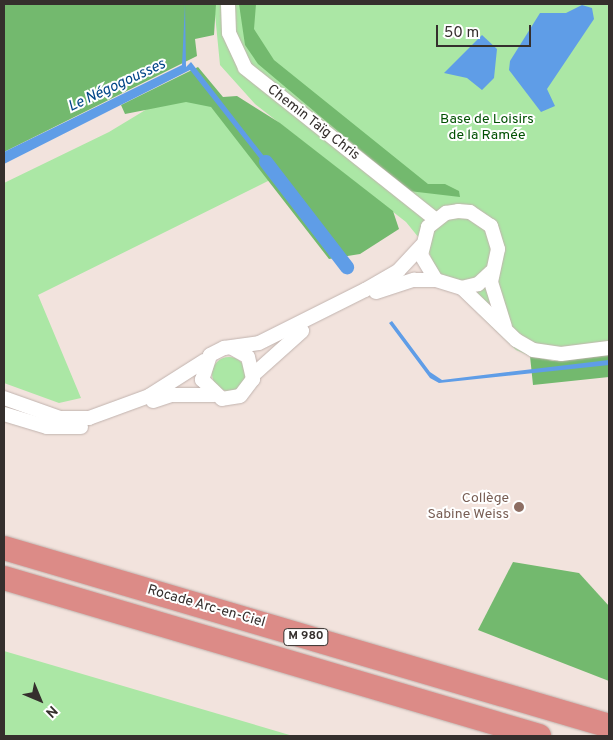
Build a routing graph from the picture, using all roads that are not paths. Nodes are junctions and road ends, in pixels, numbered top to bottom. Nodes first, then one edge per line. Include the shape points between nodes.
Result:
1 (228, 4) edge
2 (435, 219) junction
3 (421, 246) junction
4 (491, 272) junction
5 (436, 280) junction
6 (462, 288) junction
7 (367, 293) junction
8 (505, 327) junction
9 (232, 348) junction
10 (609, 348) edge
11 (204, 361) junction
12 (253, 375) junction
13 (214, 395) junction
14 (4, 398) edge
15 (4, 414) edge
16 (4, 548) edge
17 (4, 578) edge
18 (609, 726) edge
19 (539, 736) edge

1 - 2 street, Chemin Taïg Chris via 228,33 245,68
2 - 3 street
2 - 4 street via 458,211 482,218 497,243
3 - 5 street via 424,265
3 - 7 street via 400,270
4 - 6 street via 478,284
4 - 8 street
5 - 6 street
5 - 7 street via 414,280
6 - 8 street
7 - 9 street via 258,343
7 - 12 street via 296,334
8 - 10 street via 524,345 547,353
9 - 11 street via 216,350
9 - 12 street via 248,358
11 - 13 street via 202,380
11 - 14 street via 149,396 89,418 60,418
12 - 13 street via 240,396
13 - 15 street via 171,395 71,428 35,425
16 - 18 highway, Rocade Arc-en-Ciel / M 980
17 - 19 highway, Rocade Arc-en-Ciel / M 980

